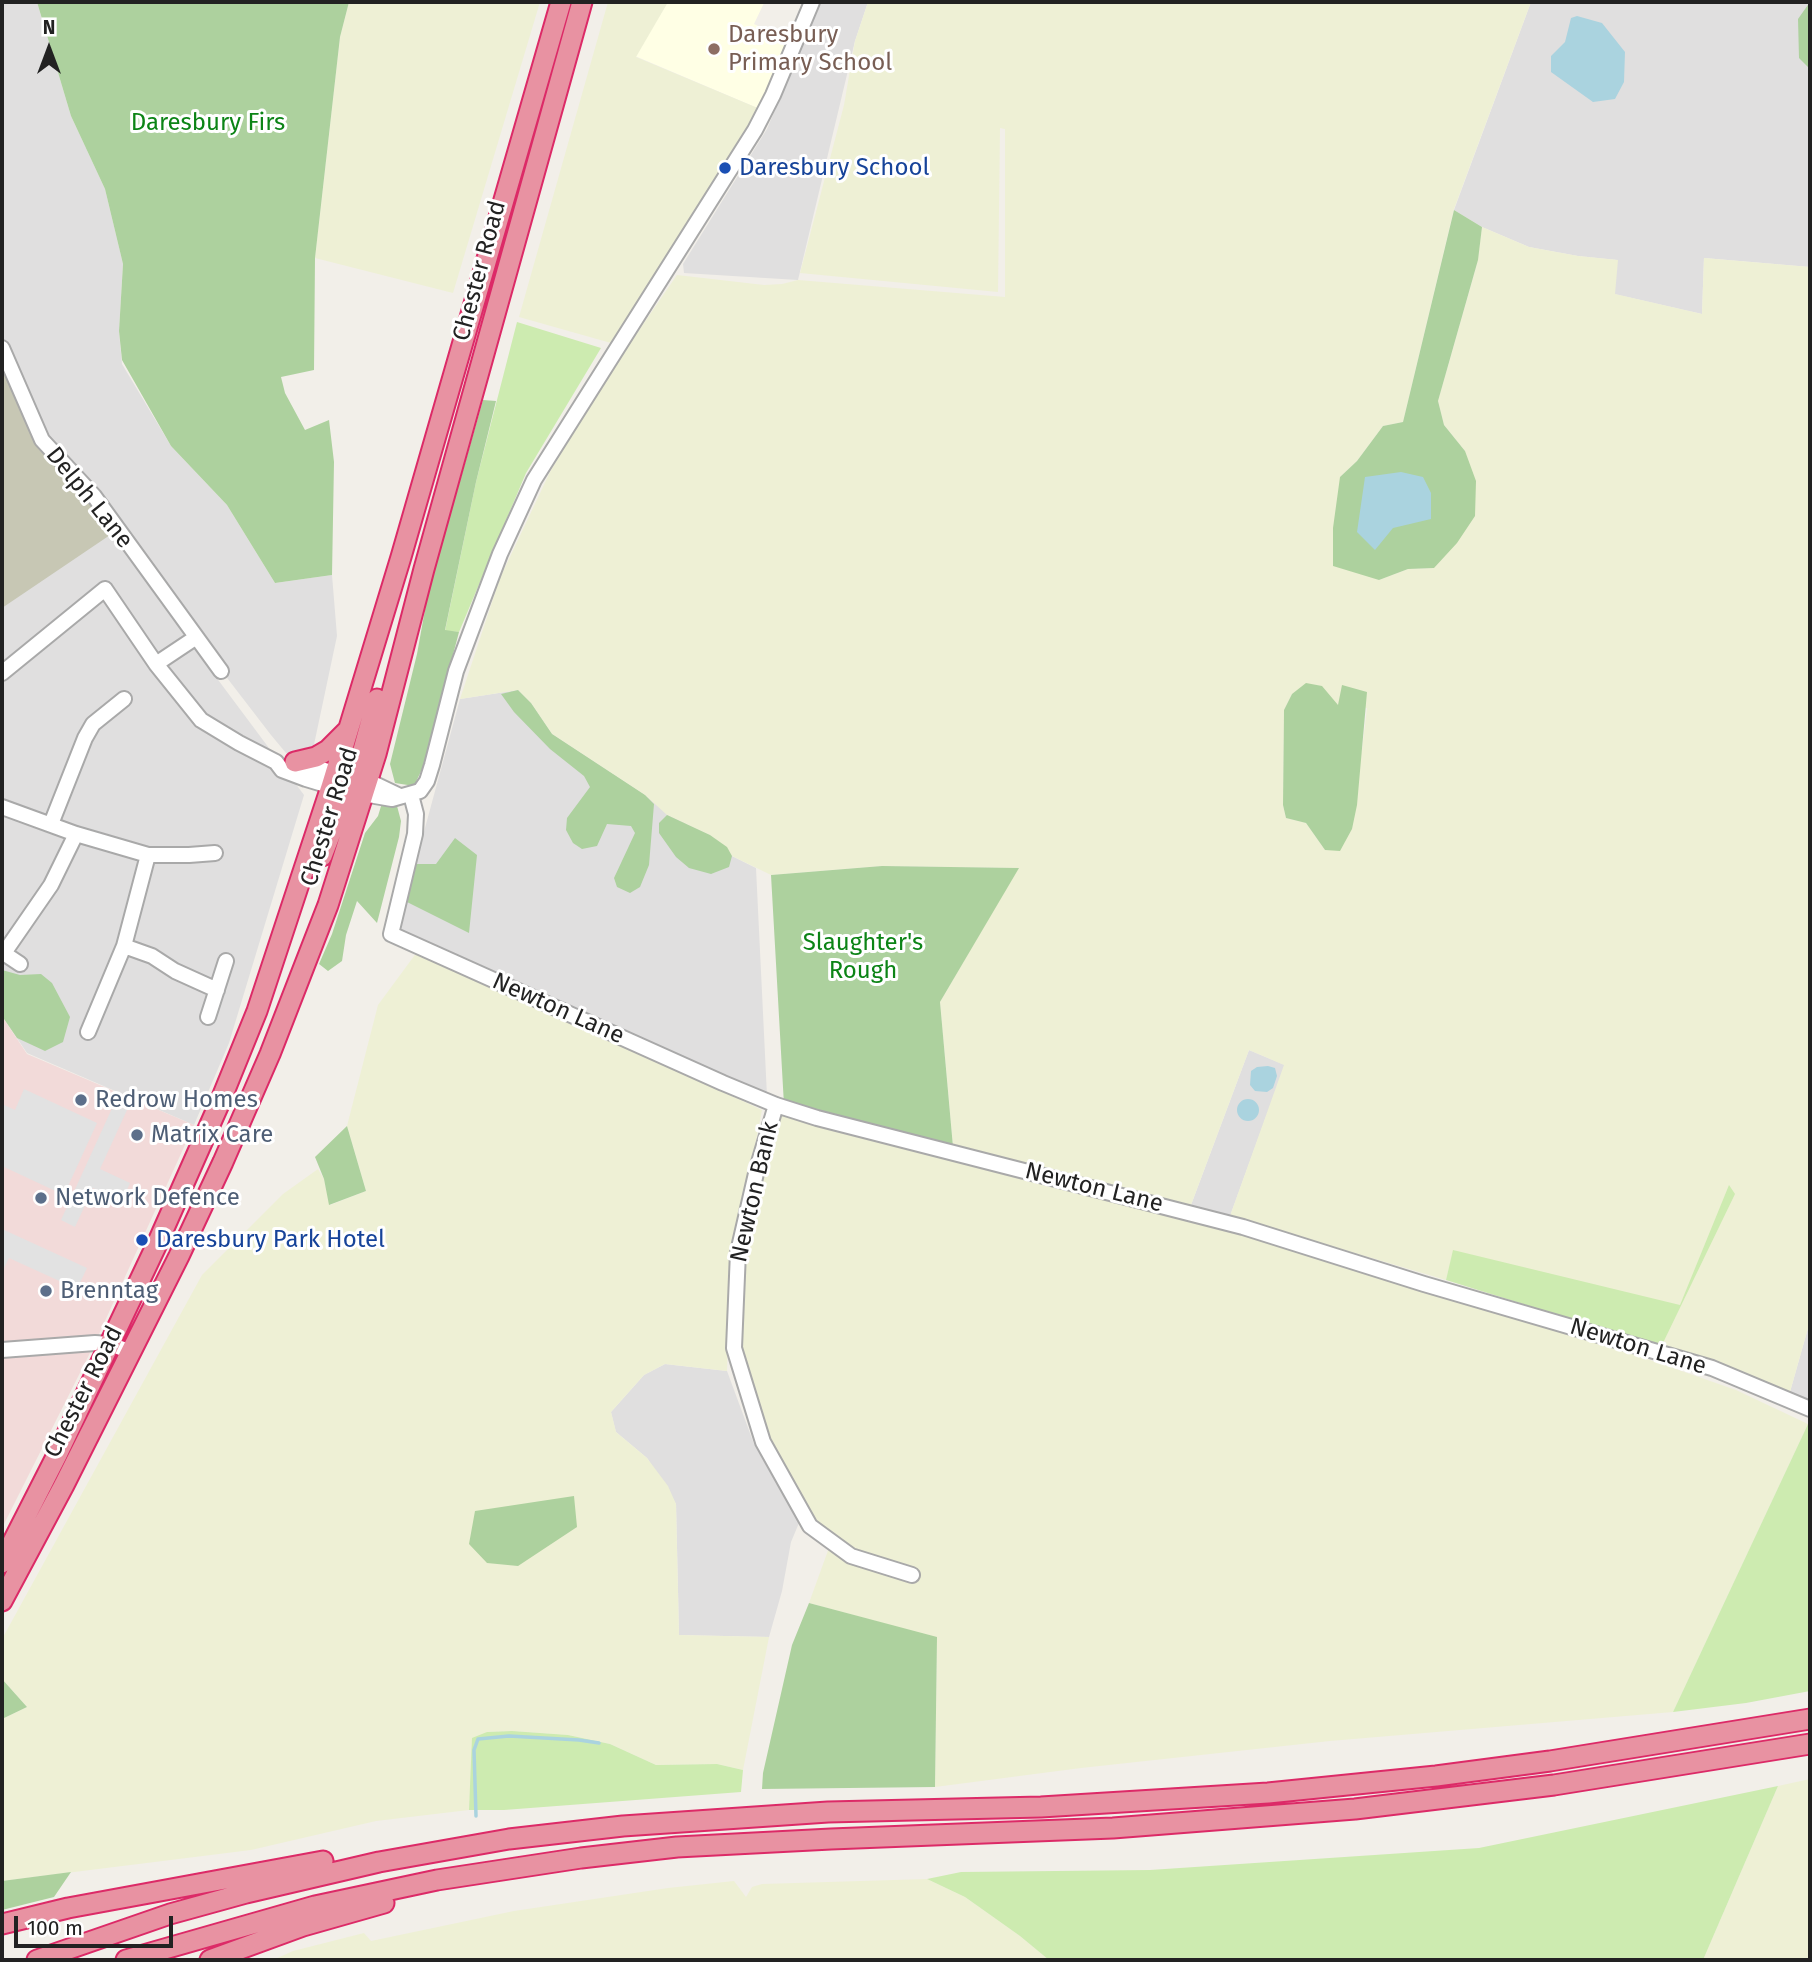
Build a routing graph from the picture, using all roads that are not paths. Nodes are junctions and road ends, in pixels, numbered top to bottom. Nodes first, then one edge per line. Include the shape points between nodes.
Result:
1 (561, 2) edge
2 (582, 2) edge
3 (812, 2) edge
4 (2, 348) edge
5 (195, 638) junction
6 (156, 664) junction
7 (221, 671) dead end
8 (2, 673) edge
9 (124, 699) dead end
10 (349, 729) junction
11 (286, 762) junction
12 (350, 784) junction
13 (406, 796) junction
14 (2, 807) edge
15 (51, 824) junction
16 (76, 834) junction
17 (215, 853) dead end
18 (148, 855) junction
19 (124, 946) junction
20 (3, 952) edge
21 (226, 961) dead end
22 (20, 964) dead end
23 (217, 990) junction
24 (208, 1017) dead end
25 (88, 1032) dead end
26 (776, 1105) junction
27 (110, 1344) junction
28 (2, 1350) edge
29 (131, 1352) junction
30 (1810, 1409) edge
31 (2, 1563) edge
32 (912, 1575) dead end
33 (2, 1601) edge
34 (1810, 1718) edge
35 (1810, 1744) edge
36 (509, 1839) junction
37 (510, 1869) junction
38 (2, 1924) edge
39 (37, 1960) edge
40 (126, 1960) edge
41 (210, 1960) edge

1 - 10 highway, Chester Road
2 - 12 highway, Chester Road via 414,607
3 - 13 street via 755,130 534,480 456,671 428,781 420,791
4 - 5 street, Delph Lane via 42,440 94,496
5 - 6 street
5 - 7 street, Delph Lane
6 - 8 street, Delph Lane via 105,589
6 - 11 street, Delph Lane via 201,720 239,743
9 - 15 street via 93,724
10 - 11 highway via 322,753
10 - 12 highway, Chester Road
11 - 12 street, Delph Lane
12 - 13 street, Delph Lane
12 - 27 highway, Chester Road via 276,954 220,1102
12 - 29 highway, Chester Road via 328,905 223,1162
13 - 26 street, Newton Lane via 416,814 415,834 391,934
14 - 15 street
15 - 16 street
16 - 18 street
16 - 20 street via 51,885
17 - 18 street
18 - 19 street
19 - 23 street
19 - 25 street
20 - 22 street
21 - 23 street
23 - 24 street
26 - 30 street, Newton Lane via 1243,1227 1712,1368
26 - 32 street, Newton Bank via 738,1252 734,1348 763,1442 810,1526 851,1556
27 - 28 street
27 - 29 street
27 - 31 highway, Chester Road
29 - 33 highway, Chester Road
34 - 36 highway via 1537,1763 1282,1791 1041,1807 828,1812
35 - 37 highway via 1554,1786 1355,1809 1101,1829 677,1847
36 - 38 highway via 379,1849
36 - 39 highway via 379,1861 246,1893
37 - 40 highway via 315,1906
37 - 41 highway via 303,1926

